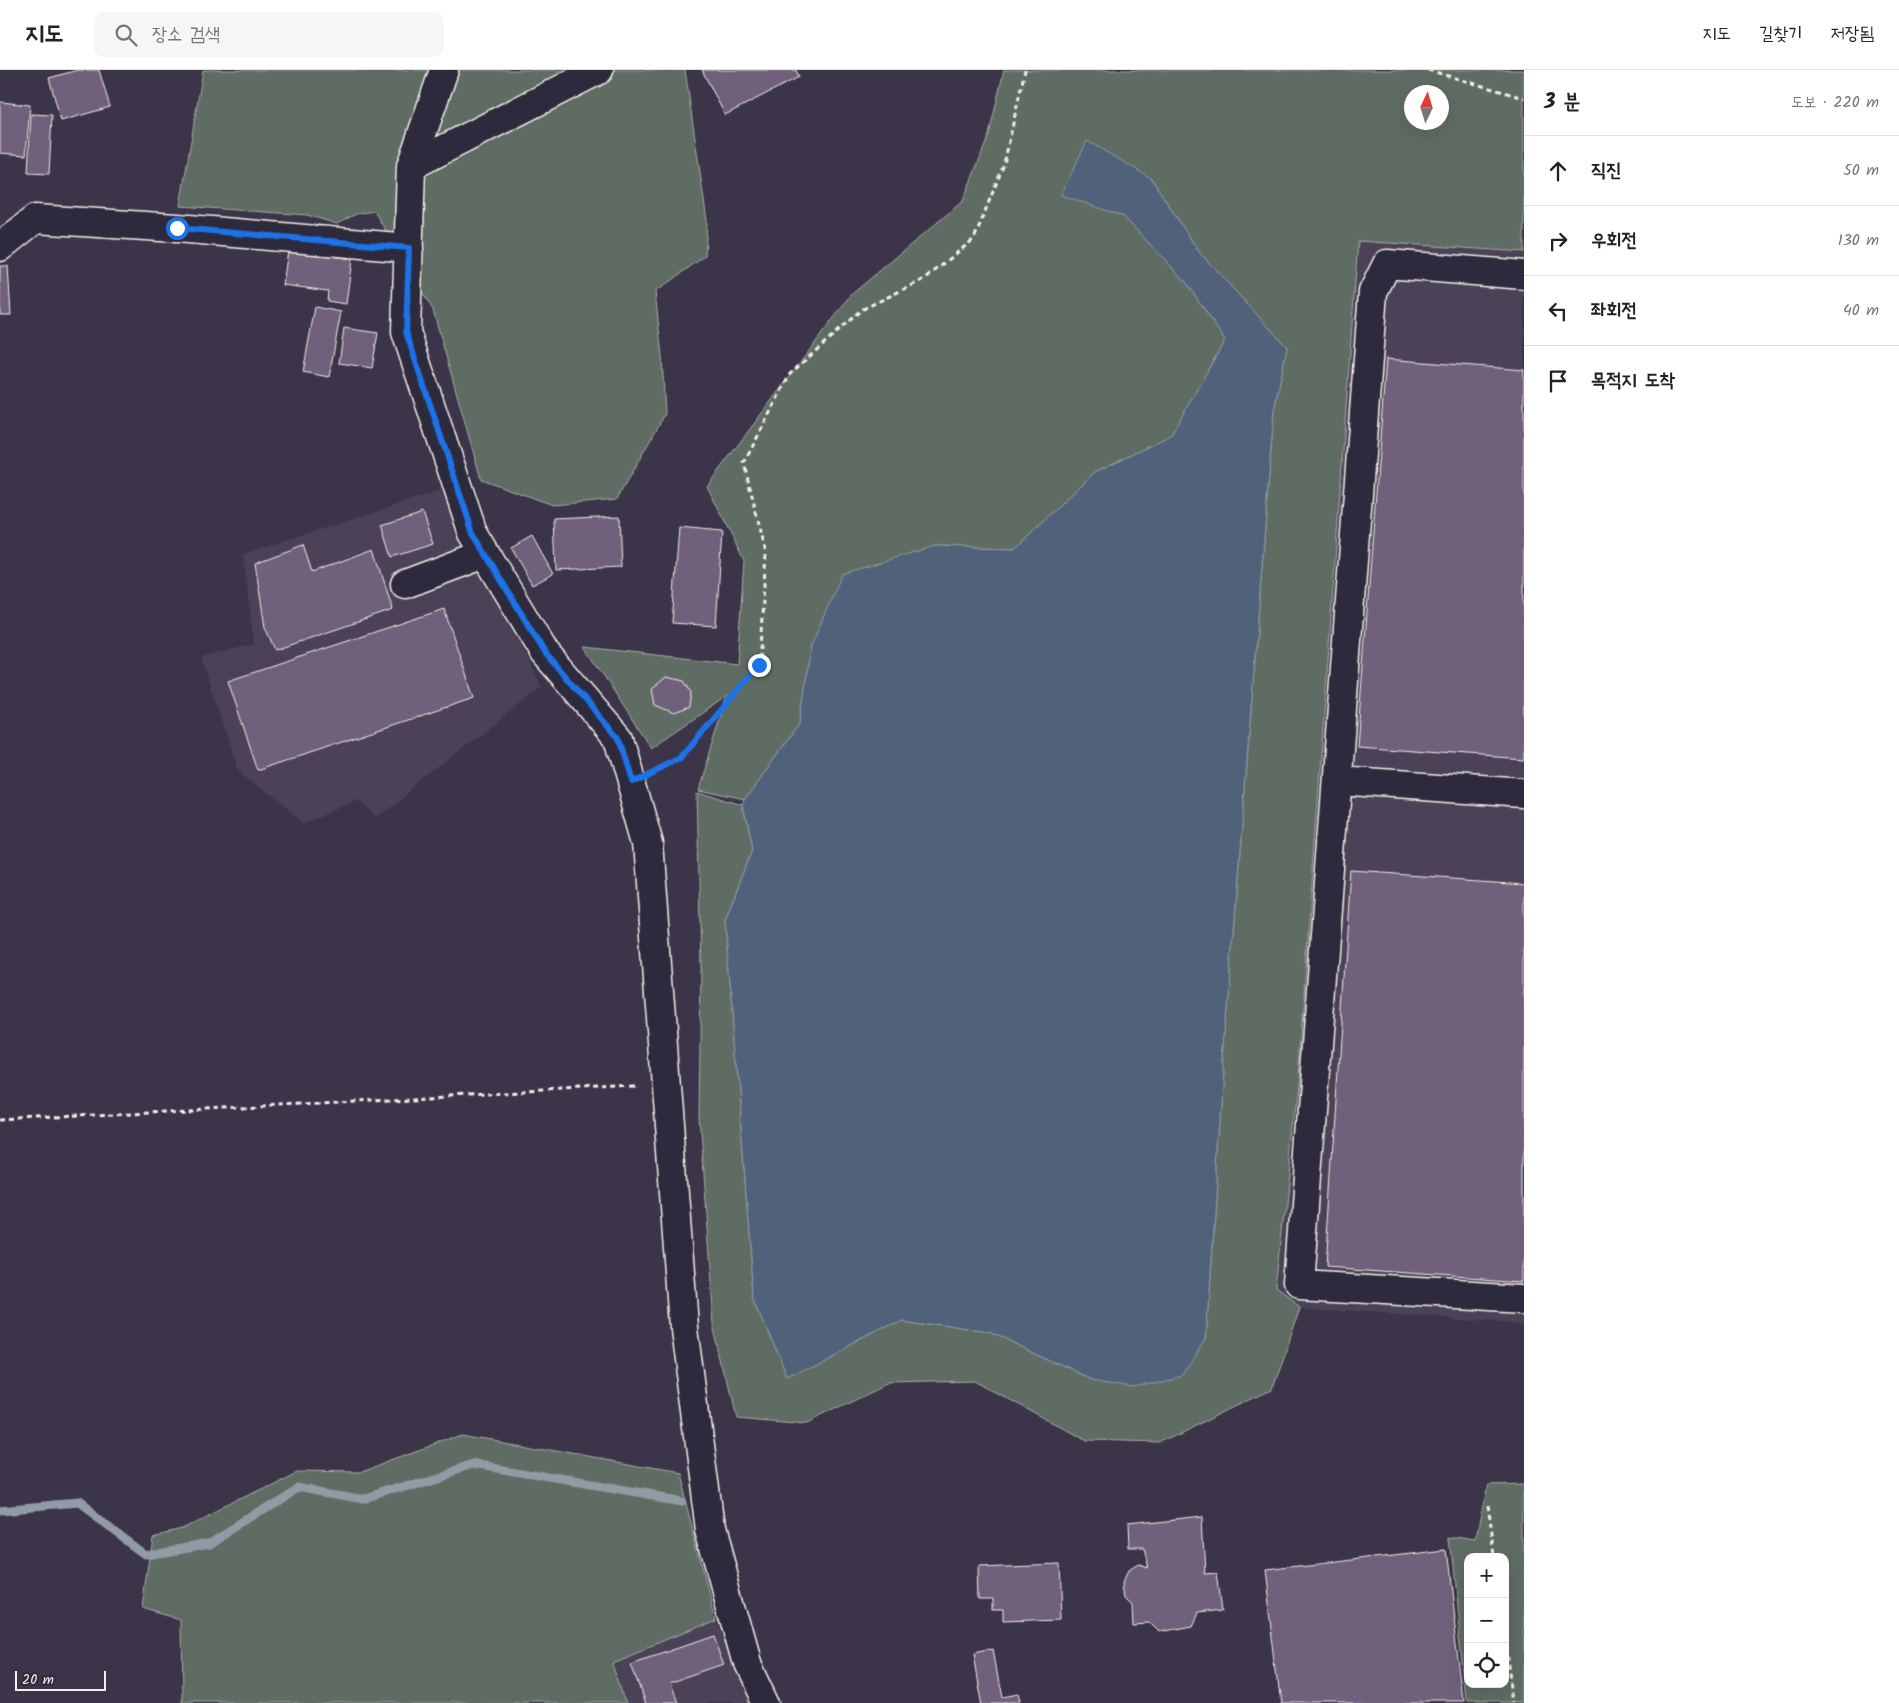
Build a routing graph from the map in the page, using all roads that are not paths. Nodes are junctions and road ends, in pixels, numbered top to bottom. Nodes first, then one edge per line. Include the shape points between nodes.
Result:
1 (444, 70) edge
2 (599, 70) edge
3 (411, 166) junction
4 (0, 247) edge
5 (409, 248) junction
6 (1524, 275) edge
7 (485, 554) junction
8 (405, 584) dead end
9 (1337, 781) junction
10 (1524, 794) edge
11 (1524, 1298) edge
12 (766, 1703) edge

1 - 3 street
2 - 3 street
3 - 5 street
4 - 5 street via 35,219
5 - 7 street via 406,332 473,533
6 - 9 street via 1386,264 1373,292
7 - 8 street
7 - 12 street via 545,653 618,738 648,843 684,1327 710,1530 747,1663
9 - 10 street
9 - 11 street via 1300,1285

